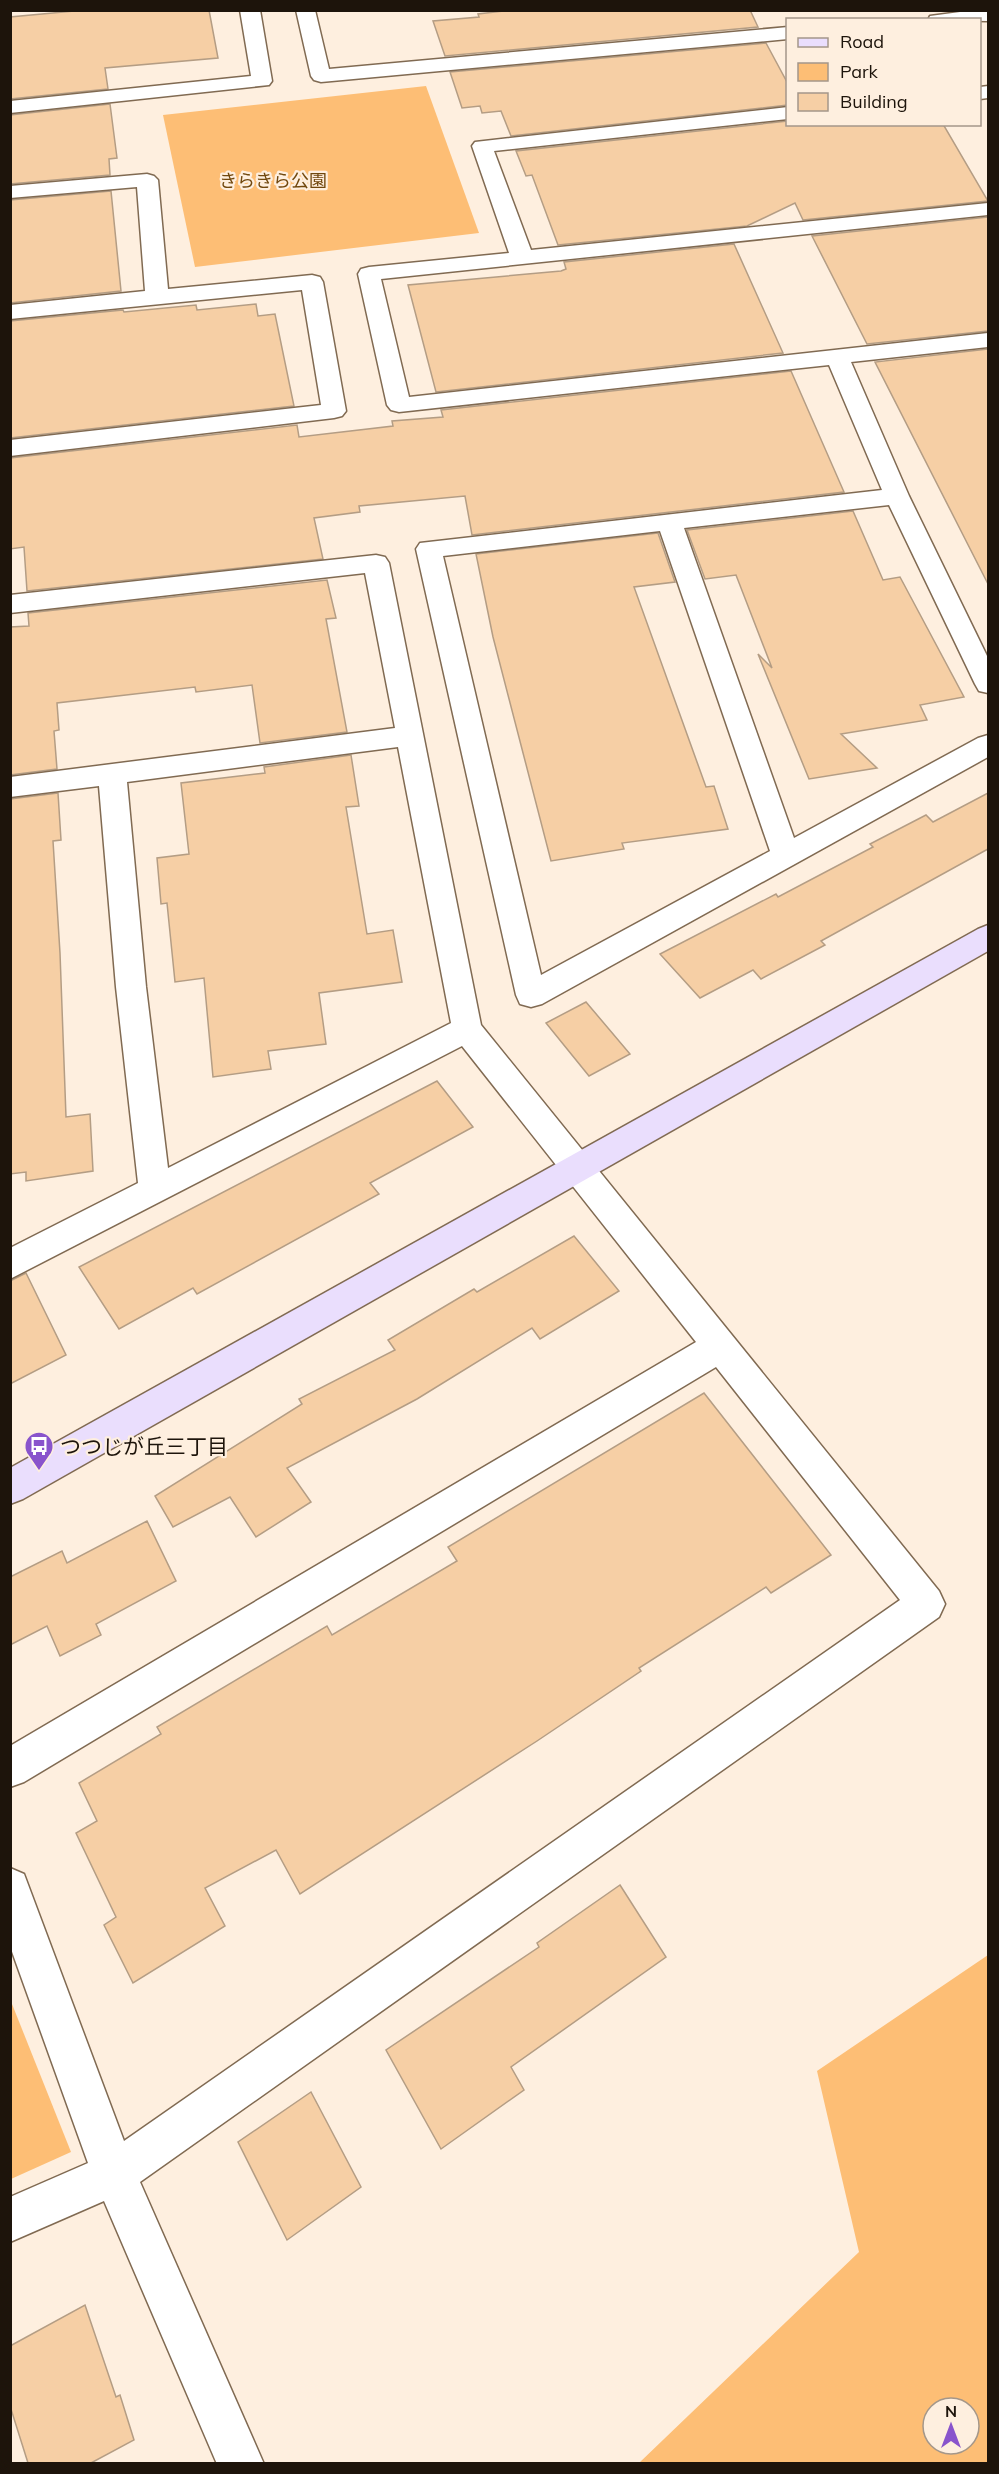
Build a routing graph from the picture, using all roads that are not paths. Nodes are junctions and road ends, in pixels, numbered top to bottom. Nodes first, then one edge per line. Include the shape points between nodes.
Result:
1 (250, 10) edge
2 (305, 10) edge
3 (986, 10) edge
4 (988, 15) edge
5 (957, 18) edge
6 (786, 33) edge
7 (10, 107) edge
8 (786, 113) edge
9 (10, 192) edge
10 (988, 209) edge
11 (522, 257) junction
12 (157, 297) junction
13 (10, 312) edge
14 (988, 340) edge
15 (837, 357) junction
16 (10, 448) edge
17 (897, 496) junction
18 (670, 523) junction
19 (10, 604) edge
20 (988, 684) edge
21 (409, 736) junction
22 (988, 745) edge
23 (112, 774) junction
24 (10, 787) edge
25 (786, 855) junction
26 (988, 937) edge
27 (466, 1029) junction
28 (578, 1168) junction
29 (154, 1190) junction
30 (10, 1264) edge
31 (720, 1346) junction
32 (10, 1487) edge
33 (10, 1768) edge
34 (10, 1888) edge
35 (114, 2174) junction
36 (10, 2220) edge
37 (241, 2463) edge

1 - 7 street via 262,81
2 - 6 street via 321,76
3 - 4 street
4 - 5 street
8 - 11 street via 482,146
9 - 12 street via 147,180
10 - 11 street
11 - 15 street via 369,274 399,405
12 - 13 street
12 - 16 street via 312,282 334,411
14 - 15 street
15 - 17 street
17 - 18 street
17 - 20 street
18 - 25 street
18 - 25 street via 429,549 531,994
19 - 21 street via 376,563
21 - 23 street
21 - 27 street
22 - 25 street
23 - 24 street
23 - 29 street
26 - 28 street
27 - 28 street
27 - 29 street
28 - 31 street
28 - 32 street
29 - 30 street
31 - 33 street
31 - 35 street via 926,1604
34 - 35 street
35 - 36 street
35 - 37 street

